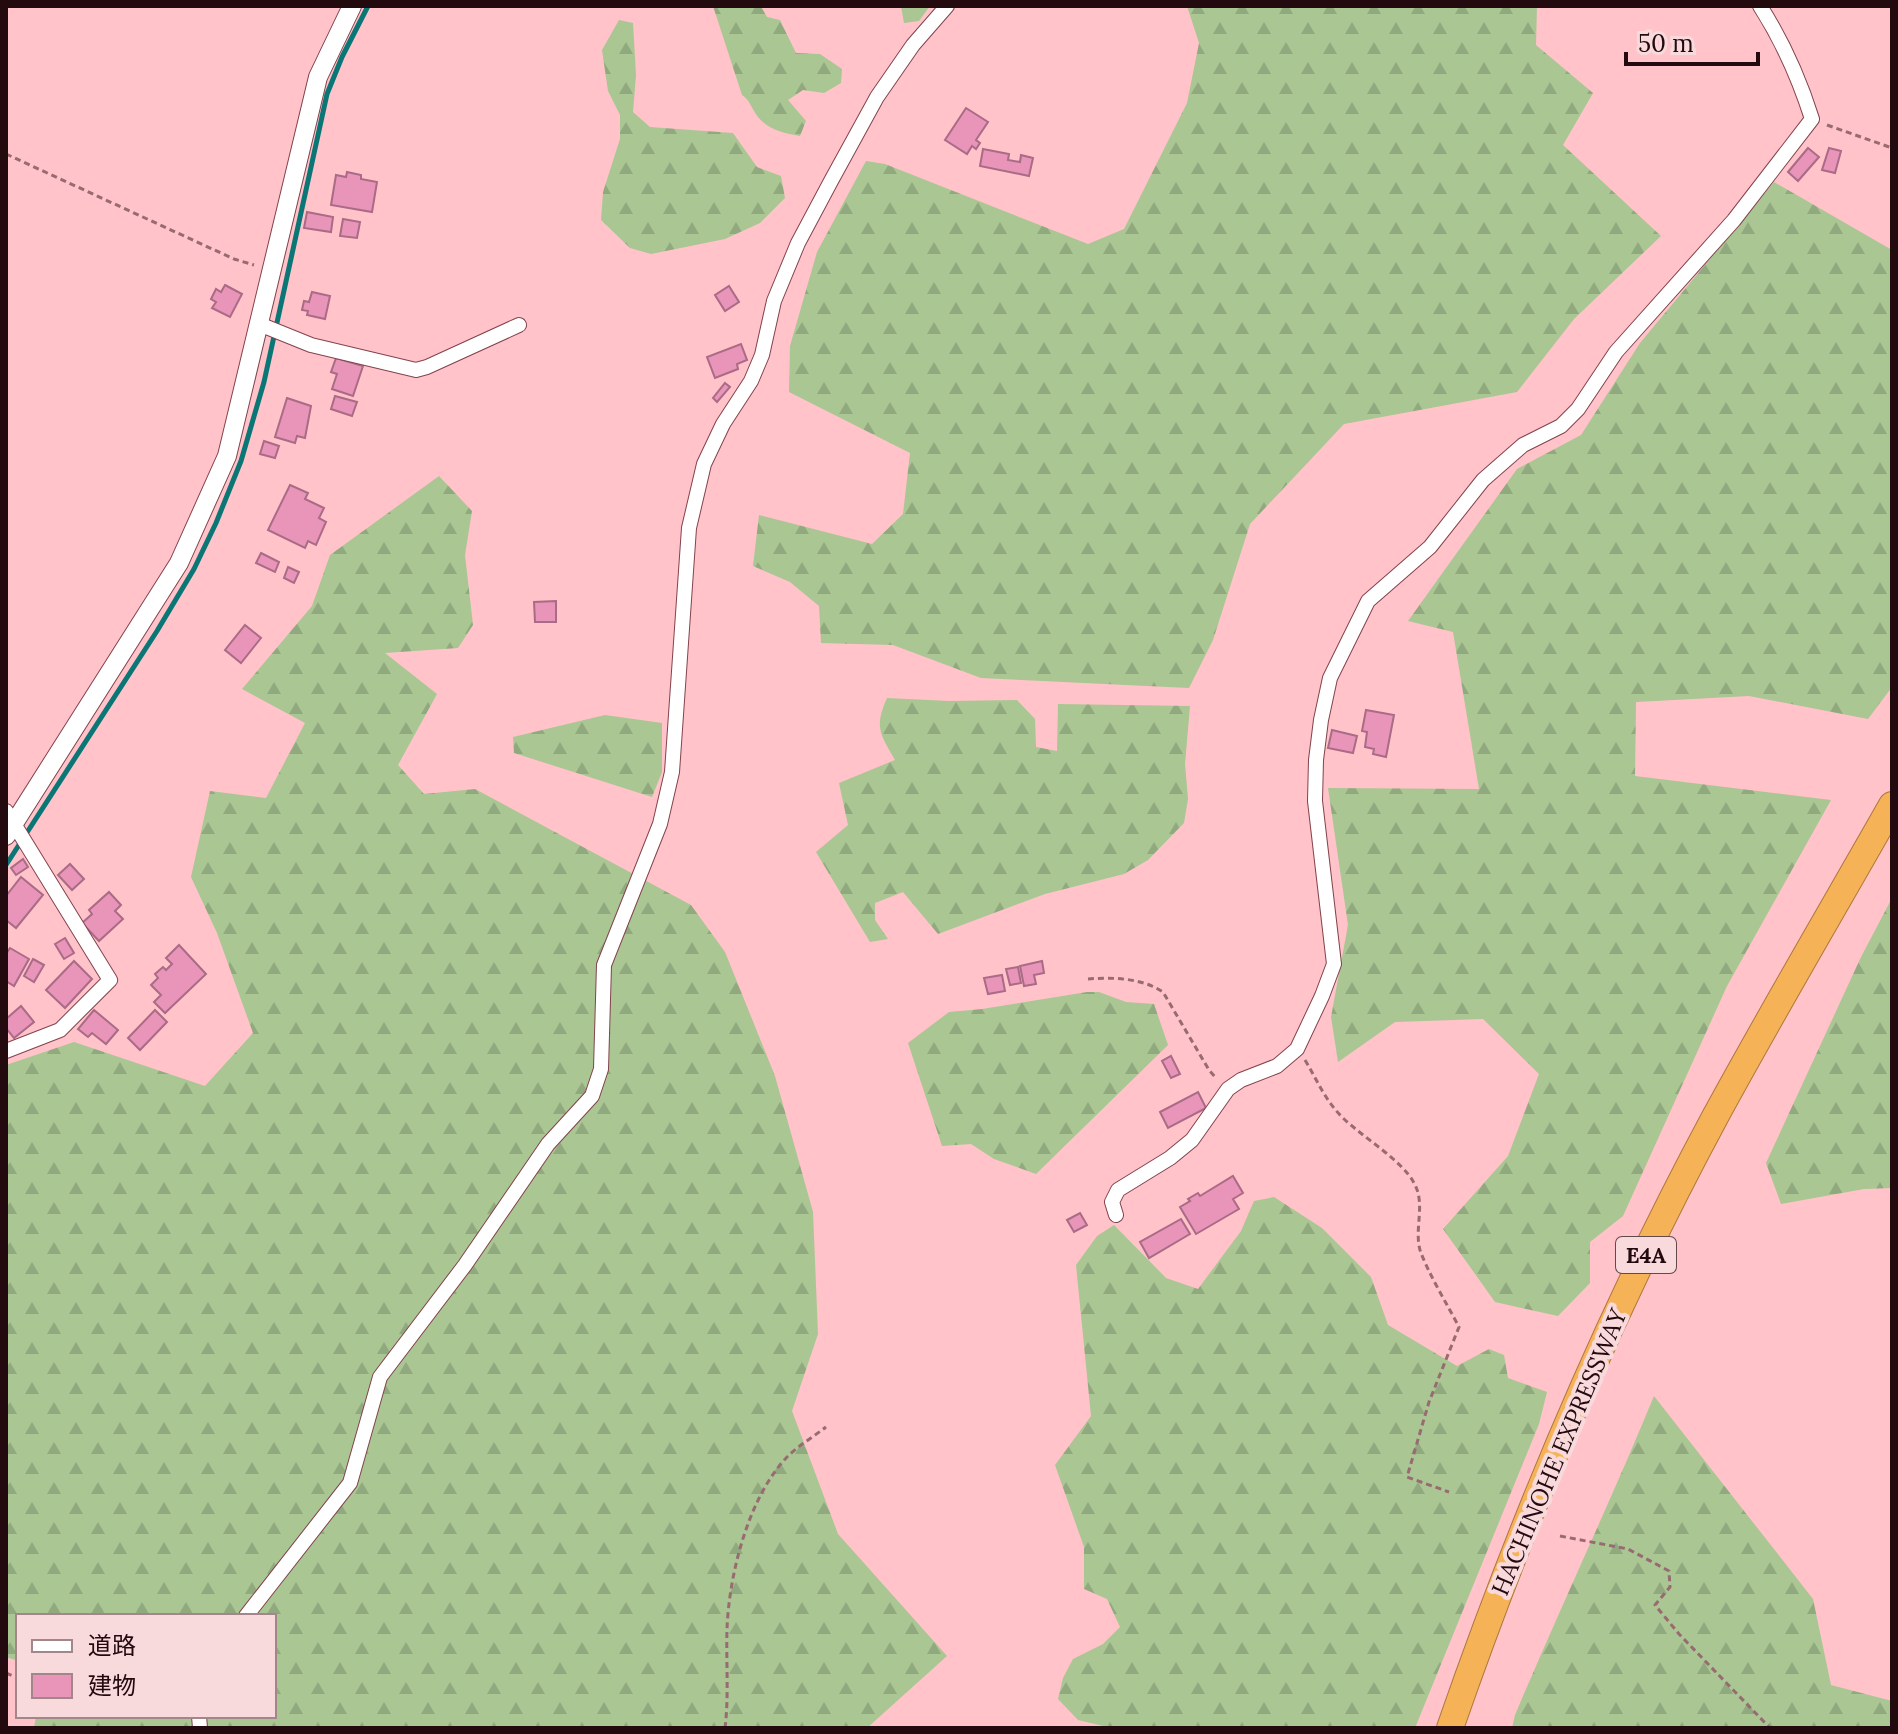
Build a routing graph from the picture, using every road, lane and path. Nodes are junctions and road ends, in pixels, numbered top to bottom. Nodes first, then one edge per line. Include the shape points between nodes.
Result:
1 (352, 6) edge
2 (947, 6) edge
3 (1760, 6) edge
4 (1812, 119) junction
5 (1892, 148) edge
6 (6, 154) edge
7 (272, 271) junction
8 (259, 324) junction
9 (519, 325) dead end
10 (1892, 805) edge
11 (8, 823) edge
12 (1088, 979) dead end
13 (1297, 1049) junction
14 (6, 1051) edge
15 (1228, 1089) junction
16 (1116, 1215) dead end
17 (826, 1427) dead end
18 (1449, 1492) dead end
19 (1560, 1536) dead end
20 (248, 1614) edge
21 (725, 1728) edge
22 (1450, 1728) edge
23 (1770, 1728) edge

1 - 7 street via 318,77
2 - 20 street via 877,97 824,193 774,301 751,381 704,464 689,528 672,772 660,824 604,965 601,1069 592,1096 548,1144 380,1377 350,1483
3 - 4 street via 1801,81
4 - 5 path
4 - 13 street via 1734,220 1616,352 1578,409 1561,426 1523,445 1483,480 1430,547 1368,601 1330,678 1321,720 1315,801 1334,964
6 - 7 path via 234,259
7 - 8 street
8 - 9 street via 311,345 416,370
8 - 11 street via 227,456 179,563
10 - 22 highway, HACHINOHE EXPRESSWAY / E4A via 1715,1118 1631,1286 1502,1582
11 - 14 street via 110,980 60,1030
12 - 15 path via 1132,981 1163,992 1209,1070
13 - 15 street via 1277,1066
13 - 18 path via 1339,1114 1397,1163 1420,1197 1420,1248 1459,1327 1407,1477
15 - 16 street via 1192,1140 1118,1190 1112,1202
17 - 21 path via 787,1457 754,1511 740,1549 730,1585
19 - 23 path via 1628,1549 1669,1571 1670,1587 1655,1605

